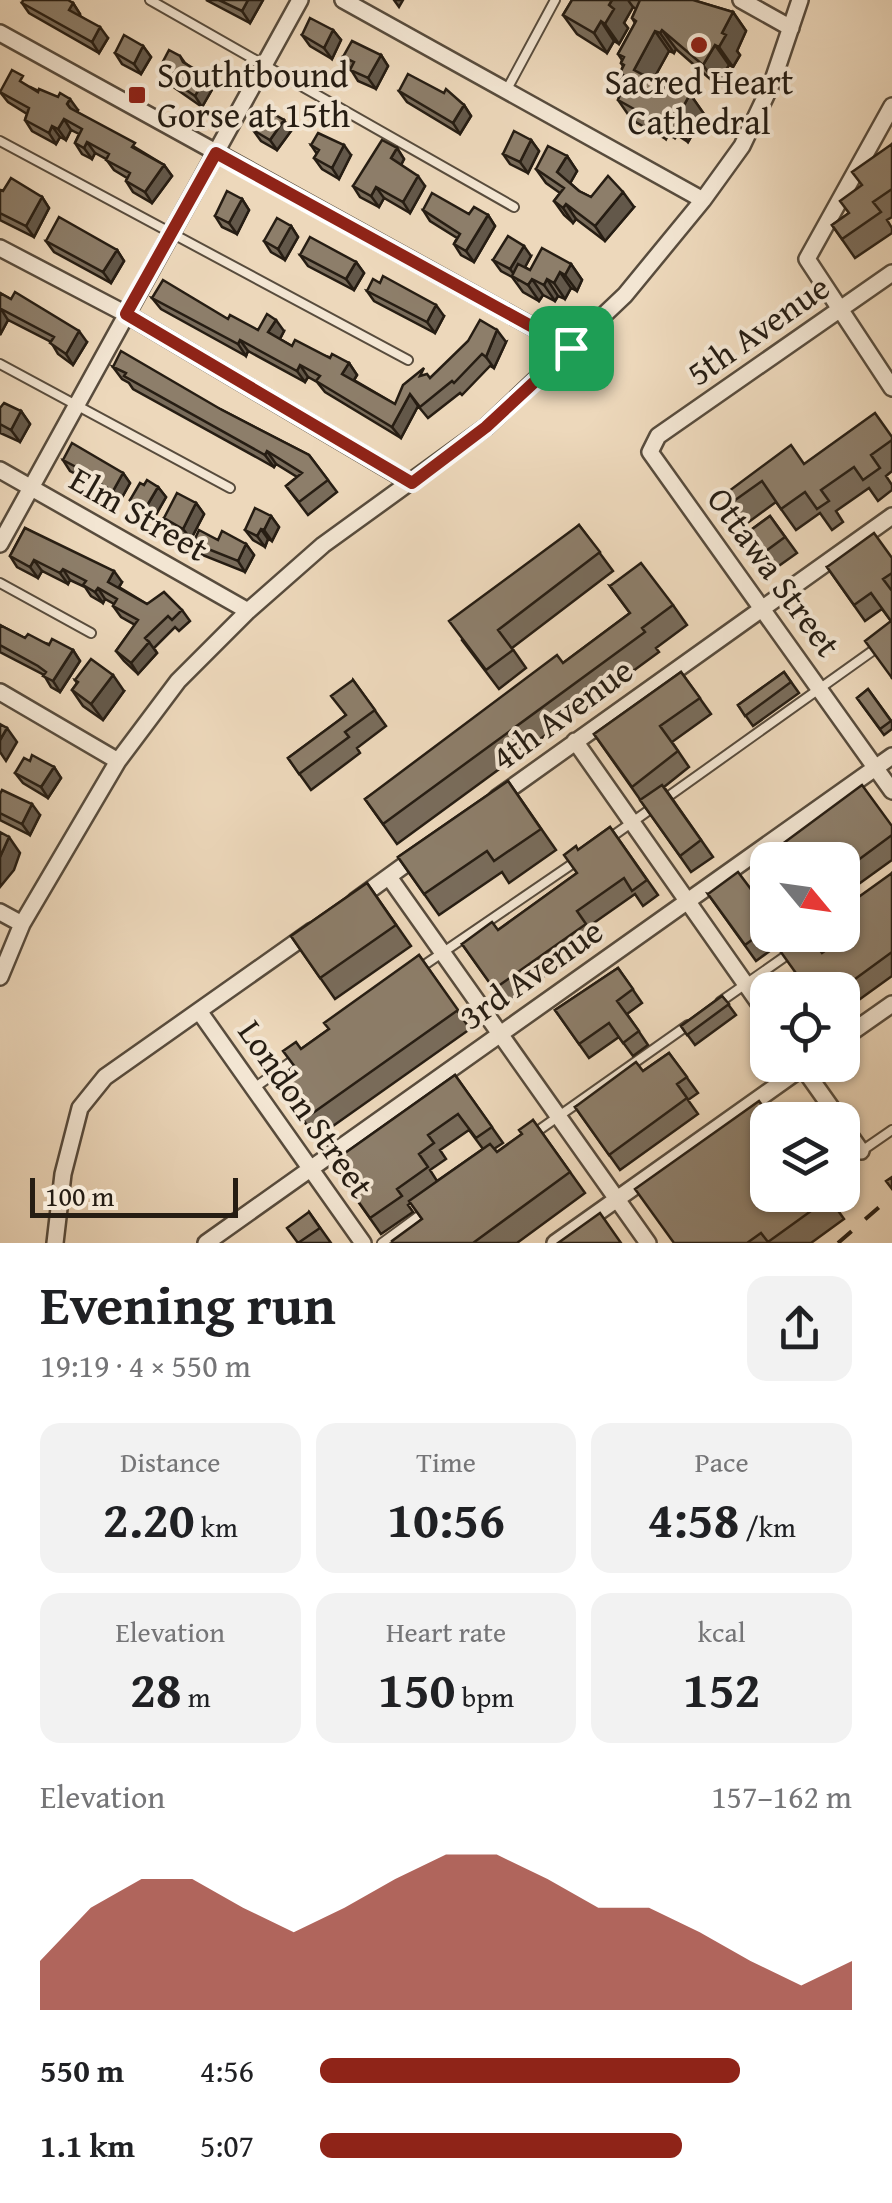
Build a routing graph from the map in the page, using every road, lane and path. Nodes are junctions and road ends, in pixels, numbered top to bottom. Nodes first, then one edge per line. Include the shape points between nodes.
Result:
1 (150, 0) edge
2 (300, 0) edge
3 (342, 0) edge
4 (554, 0) edge
5 (741, 0) edge
6 (800, 0) edge
7 (790, 28) junction
8 (0, 34) edge
9 (264, 64) junction
10 (506, 91) junction
11 (892, 106) edge
12 (0, 141) edge
13 (216, 153) junction
14 (703, 200) junction
15 (514, 207) dead end
16 (172, 232) junction
17 (0, 248) edge
18 (892, 273) edge
19 (839, 311) junction
20 (126, 314) junction
21 (571, 348) junction
22 (408, 360) dead end
23 (0, 364) edge
24 (892, 388) edge
25 (76, 405) junction
26 (658, 436) joint
27 (0, 470) edge
28 (412, 483) junction
29 (31, 488) junction
30 (230, 488) dead end
31 (892, 516) edge
32 (0, 544) edge
33 (0, 583) edge
34 (764, 607) junction
35 (248, 611) junction
36 (91, 633) dead end
37 (892, 637) edge
38 (820, 688) junction
39 (0, 692) edge
40 (576, 741) junction
41 (892, 756) edge
42 (118, 760) junction
43 (875, 768) junction
44 (892, 791) edge
45 (482, 809) edge
46 (632, 823) junction
47 (436, 843) edge
48 (601, 844) edge
49 (585, 855) edge
50 (389, 877) junction
51 (688, 901) junction
52 (342, 910) edge
53 (0, 912) edge
54 (326, 921) edge
55 (22, 924) junction
56 (444, 952) junction
57 (793, 952) edge
58 (412, 974) edge
59 (0, 978) edge
60 (745, 984) junction
61 (750, 991) edge
62 (892, 1004) edge
63 (714, 1006) edge
64 (199, 1011) junction
65 (699, 1017) edge
66 (860, 1026) edge
67 (501, 1032) junction
68 (302, 1054) edge
69 (780, 1082) edge
70 (254, 1088) junction
71 (559, 1115) junction
72 (892, 1130) edge
73 (526, 1138) edge
74 (861, 1151) edge
75 (310, 1168) junction
76 (617, 1198) junction
77 (430, 1208) edge
78 (55, 1243) edge
79 (206, 1243) edge
80 (363, 1243) edge
81 (382, 1243) edge
82 (555, 1243) edge
83 (648, 1243) edge

1 - 9 lane
2 - 9 street
3 - 10 street
4 - 10 lane
5 - 7 street
6 - 7 street
7 - 14 street via 742,146
8 - 13 street
9 - 13 street
9 - 15 lane
10 - 14 street
11 - 19 street via 808,259
12 - 16 lane
13 - 16 street
13 - 21 street
14 - 21 street
16 - 20 street
16 - 22 lane
17 - 20 street
18 - 19 street, 5th Avenue
19 - 24 street
19 - 26 street, 5th Avenue
20 - 25 street
20 - 28 street
21 - 28 street via 486,427
23 - 25 lane
25 - 29 street
25 - 30 lane
26 - 34 street, Ottawa Street via 650,452
27 - 29 street, Elm Street
28 - 35 street via 323,545
29 - 32 street
29 - 35 street, Elm Street
31 - 34 street, 4th Avenue
33 - 36 lane
34 - 38 street, Ottawa Street
34 - 40 street, 4th Avenue
35 - 42 street via 178,681
37 - 38 lane
38 - 43 street, Ottawa Street
38 - 46 lane
39 - 42 street
40 - 45 street, 4th Avenue
40 - 46 street
41 - 43 street, 3rd Avenue
42 - 55 street
43 - 44 street, Ottawa Street
43 - 51 street, 3rd Avenue
46 - 48 lane
46 - 51 street
47 - 50 street
49 - 56 lane
50 - 52 street
50 - 56 street
51 - 60 street
51 - 67 street, 3rd Avenue
53 - 55 street
54 - 64 street
55 - 59 street
56 - 58 lane
56 - 67 street
57 - 60 lane
60 - 61 street
60 - 63 lane
62 - 66 street
64 - 70 street, London Street
64 - 78 street via 105,1076 80,1108
65 - 71 lane
67 - 71 street
67 - 75 street, 3rd Avenue
68 - 70 lane
69 - 76 street
70 - 75 street, London Street
71 - 73 lane
71 - 76 street
72 - 74 lane
75 - 79 street, 3rd Avenue
75 - 80 street, London Street
76 - 82 street
76 - 83 street
77 - 81 lane

